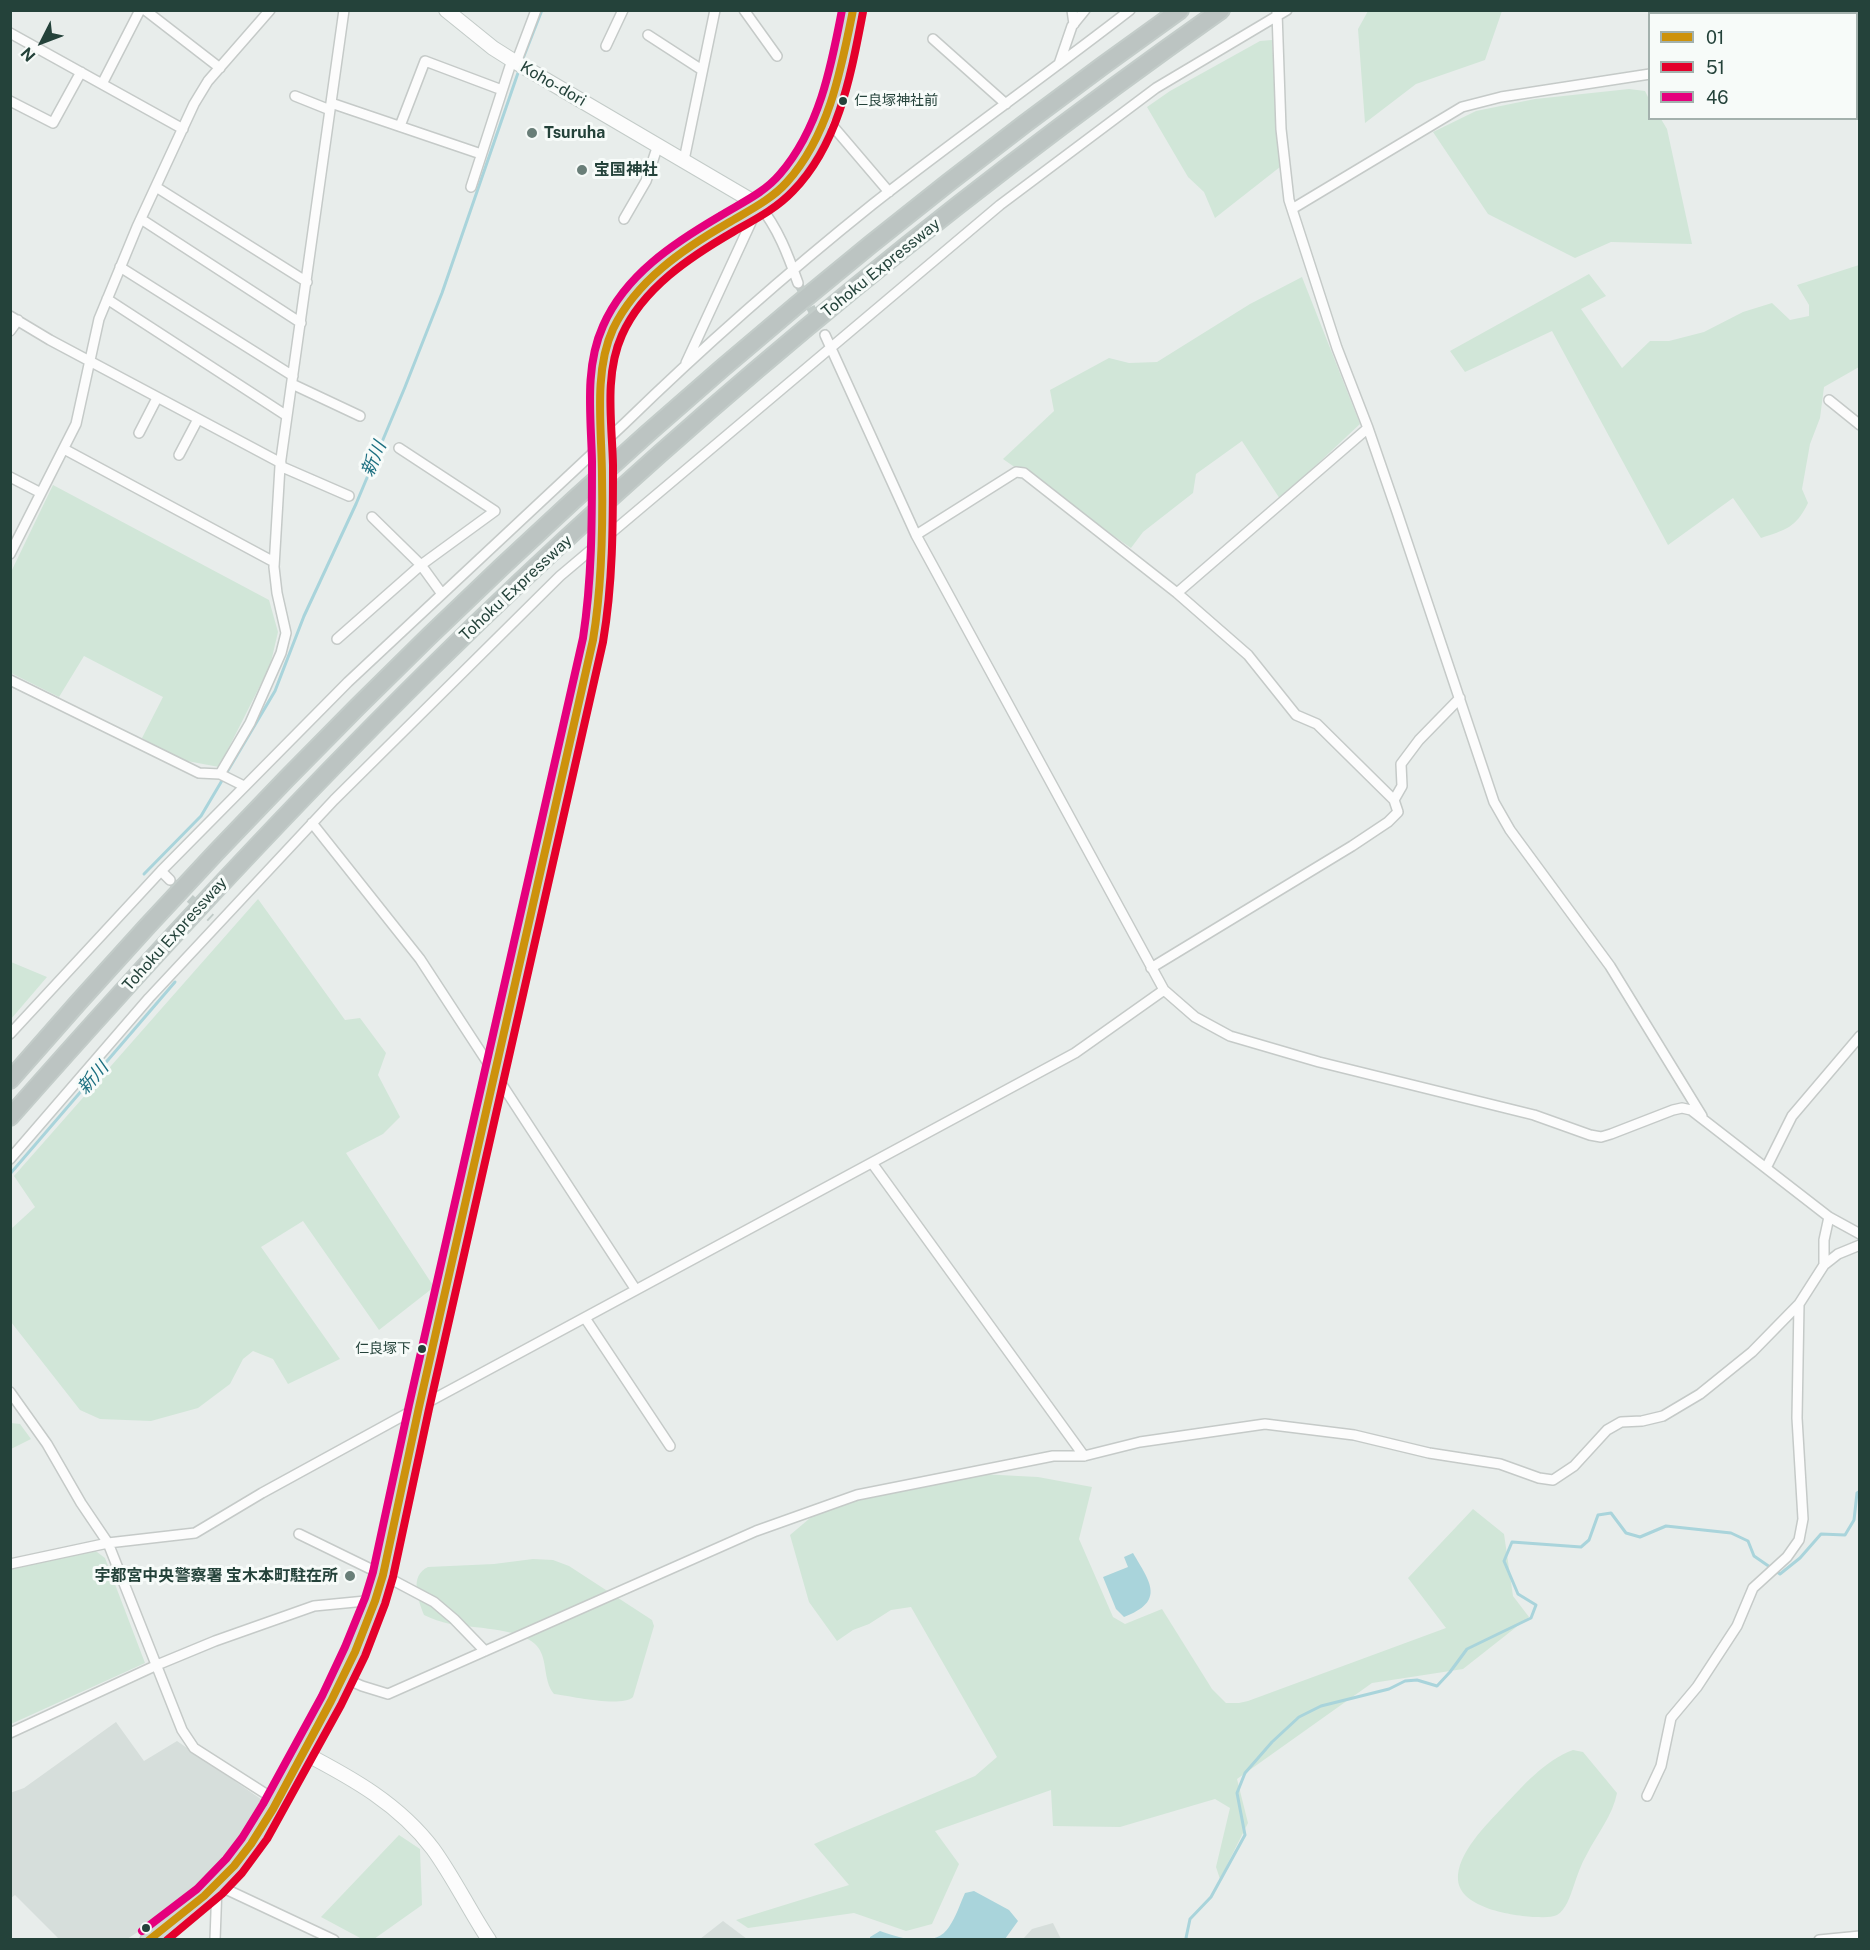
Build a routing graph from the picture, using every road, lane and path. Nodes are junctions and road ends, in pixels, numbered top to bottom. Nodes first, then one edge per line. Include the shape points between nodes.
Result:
1 (140, 10) edge
2 (145, 10) edge
3 (270, 10) edge
4 (344, 10) edge
5 (446, 10) edge
6 (536, 10) edge
7 (623, 10) edge
8 (715, 10) edge
9 (744, 10) edge
10 (853, 10) edge
11 (1072, 10) edge
12 (1085, 10) edge
13 (1130, 10) edge
14 (1164, 10) edge
15 (1180, 10) edge
16 (1228, 10) edge
17 (1287, 10) edge
18 (1277, 14) edge
19 (1215, 15) edge
20 (1074, 24) junction
21 (10, 33) edge
22 (648, 35) dead end
23 (933, 39) dead end
24 (606, 46) dead end
25 (777, 56) dead end
26 (514, 61) junction
27 (1058, 65) junction
28 (1100, 67) junction
29 (220, 68) junction
30 (702, 70) junction
31 (81, 72) junction
32 (1648, 74) edge
33 (102, 84) junction
34 (502, 90) junction
35 (296, 96) dead end
36 (10, 101) edge
37 (1006, 104) junction
38 (331, 106) junction
39 (825, 117) junction
40 (400, 126) junction
41 (183, 129) junction
42 (658, 145) junction
43 (481, 154) junction
44 (684, 160) junction
45 (471, 186) dead end
46 (156, 187) junction
47 (889, 192) junction
48 (759, 205) junction
49 (1292, 209) junction
50 (141, 219) junction
51 (624, 219) dead end
52 (120, 267) junction
53 (794, 271) junction
54 (307, 282) junction
55 (798, 283) tunnel mouth
56 (107, 299) junction
57 (14, 318) edge
58 (301, 323) junction
59 (10, 331) edge
60 (825, 335) tunnel mouth
61 (830, 347) junction
62 (90, 362) junction
63 (683, 368) junction
64 (293, 380) junction
65 (157, 398) junction
66 (1829, 400) dead end
67 (287, 416) junction
68 (360, 416) dead end
69 (198, 419) junction
70 (1860, 425) edge
71 (1368, 428) junction
72 (139, 433) dead end
73 (399, 448) dead end
74 (64, 449) junction
75 (178, 455) dead end
76 (280, 464) junction
77 (10, 477) edge
78 (41, 494) junction
79 (349, 496) dead end
80 (372, 517) dead end
81 (916, 535) junction
82 (10, 554) edge
83 (274, 562) junction
84 (421, 565) junction
85 (1177, 593) junction
86 (442, 594) junction
87 (337, 639) dead end
88 (10, 680) edge
89 (1460, 698) junction
90 (220, 774) junction
91 (244, 786) junction
92 (1394, 800) junction
93 (312, 824) junction
94 (160, 871) junction
95 (170, 880) tunnel mouth
96 (1151, 968) junction
97 (1164, 990) junction
98 (10, 1034) edge
99 (1860, 1036) edge
100 (494, 1074) junction
101 (10, 1080) edge
102 (10, 1117) edge
103 (1703, 1118) junction
104 (10, 1159) edge
105 (872, 1163) junction
106 (1766, 1168) junction
107 (1829, 1217) junction
108 (1860, 1234) edge
109 (1860, 1245) edge
110 (1824, 1265) junction
111 (636, 1290) junction
112 (1799, 1304) junction
113 (585, 1318) junction
114 (10, 1392) edge
115 (419, 1407) junction
116 (670, 1446) dead end
117 (1084, 1456) junction
118 (299, 1534) dead end
119 (108, 1543) junction
120 (10, 1564) edge
121 (383, 1575) junction
122 (376, 1600) junction
123 (485, 1651) junction
124 (157, 1665) junction
125 (344, 1678) junction
126 (10, 1733) edge
127 (304, 1753) junction
128 (1647, 1796) dead end
129 (277, 1801) junction
130 (217, 1885) junction
131 (1860, 1936) edge
132 (148, 1940) edge
133 (215, 1940) edge
134 (334, 1940) edge
135 (489, 1940) edge
136 (1819, 1940) edge

1 - 33 street
2 - 29 street
3 - 29 street
4 - 38 street
5 - 26 street, Koho-dori
6 - 26 street
7 - 24 street
8 - 30 street
9 - 25 street
10 - 39 main road
11 - 20 street
12 - 20 street
13 - 27 street
14 - 28 highway
15 - 28 highway, Tohoku Expressway
16 - 19 highway, Tohoku Expressway
17 - 18 street
18 - 49 street via 1281,129
18 - 61 street via 1156,88 1000,205
19 - 102 highway, Tohoku Expressway via 1039,143 920,236 632,479 503,598 340,758 164,944
20 - 27 street
21 - 31 street
22 - 30 street
23 - 37 street
26 - 34 street
26 - 42 street, Koho-dori
27 - 37 street
28 - 101 highway, Tohoku Expressway via 828,278 643,437 503,565 232,835
29 - 41 street via 194,104
30 - 44 street
31 - 33 street
31 - 36 street via 53,123
32 - 49 street via 1501,97 1462,107
33 - 41 street
34 - 40 street via 425,61
34 - 43 street
35 - 38 street
37 - 47 street
38 - 40 street
38 - 54 street
39 - 47 street
39 - 48 main road via 798,168
40 - 43 street
41 - 46 street
42 - 44 street, Koho-dori
42 - 51 street via 646,181
43 - 45 street
44 - 48 street, Koho-dori
46 - 50 street
46 - 54 street
47 - 53 street
48 - 53 street via 769,217
48 - 63 street
48 - 100 main road, bridge via 670,261 628,303 606,345 601,593
49 - 71 street via 1337,348
50 - 52 street
50 - 58 street
52 - 56 street
52 - 64 street
53 - 55 street
53 - 63 street
54 - 58 street
56 - 62 street
56 - 67 street
57 - 59 street
57 - 62 street
58 - 64 street
60 - 61 street
61 - 81 street
61 - 93 street via 560,576
62 - 65 street
62 - 74 street via 76,424
63 - 86 street
64 - 67 street
64 - 68 street
65 - 69 street
65 - 72 street
66 - 70 street
67 - 76 street
69 - 75 street
69 - 76 street
71 - 85 street
71 - 89 street
73 - 84 street via 495,511
74 - 78 street
74 - 83 street
76 - 79 street
76 - 83 street
77 - 78 street
78 - 82 street
80 - 84 street
81 - 85 street via 1016,472 1024,473
81 - 96 street
83 - 90 street via 286,633 281,653 250,723
84 - 86 street
84 - 87 street
85 - 92 street via 1248,655 1296,715 1317,724
86 - 91 street
88 - 90 street via 199,773
89 - 92 street via 1401,764 1402,786
89 - 103 street via 1494,802 1510,830 1610,966
90 - 91 street
91 - 94 street
92 - 96 street via 1398,812 1388,822
93 - 100 street via 420,959
93 - 104 street via 215,921
94 - 95 street
94 - 98 street
96 - 97 street
97 - 103 street via 1194,1017 1230,1036 1534,1115 1590,1135 1601,1137 1682,1108
97 - 105 street via 1075,1053
99 - 106 street via 1792,1116
100 - 111 street
100 - 115 main road
103 - 106 street
105 - 111 street
105 - 117 street
106 - 107 street
107 - 108 street
107 - 110 street
109 - 110 street
110 - 112 street
111 - 113 street
112 - 117 street via 1752,1352 1700,1394 1663,1416 1621,1422 1607,1430 1574,1466 1553,1480 1500,1464 1429,1453 1354,1435 1265,1424 1140,1442
112 - 128 street via 1797,1418 1803,1519 1799,1540 1787,1557 1753,1588 1737,1626 1697,1687 1671,1718 1661,1766
113 - 115 street
113 - 116 street
114 - 119 street
115 - 119 street via 195,1533
115 - 121 main road
117 - 123 street via 1053,1456 857,1495 756,1531
118 - 121 street
119 - 120 street
119 - 124 street
121 - 122 main road
121 - 123 street via 442,1608
122 - 124 street via 314,1606
122 - 125 main road
123 - 125 street via 388,1694
124 - 126 street
124 - 129 street via 182,1730 194,1748
125 - 127 main road
127 - 129 main road
127 - 135 street via 377,1794 400,1814 431,1847
129 - 130 main road via 251,1844
130 - 132 main road
130 - 133 street
130 - 134 street
131 - 136 street

